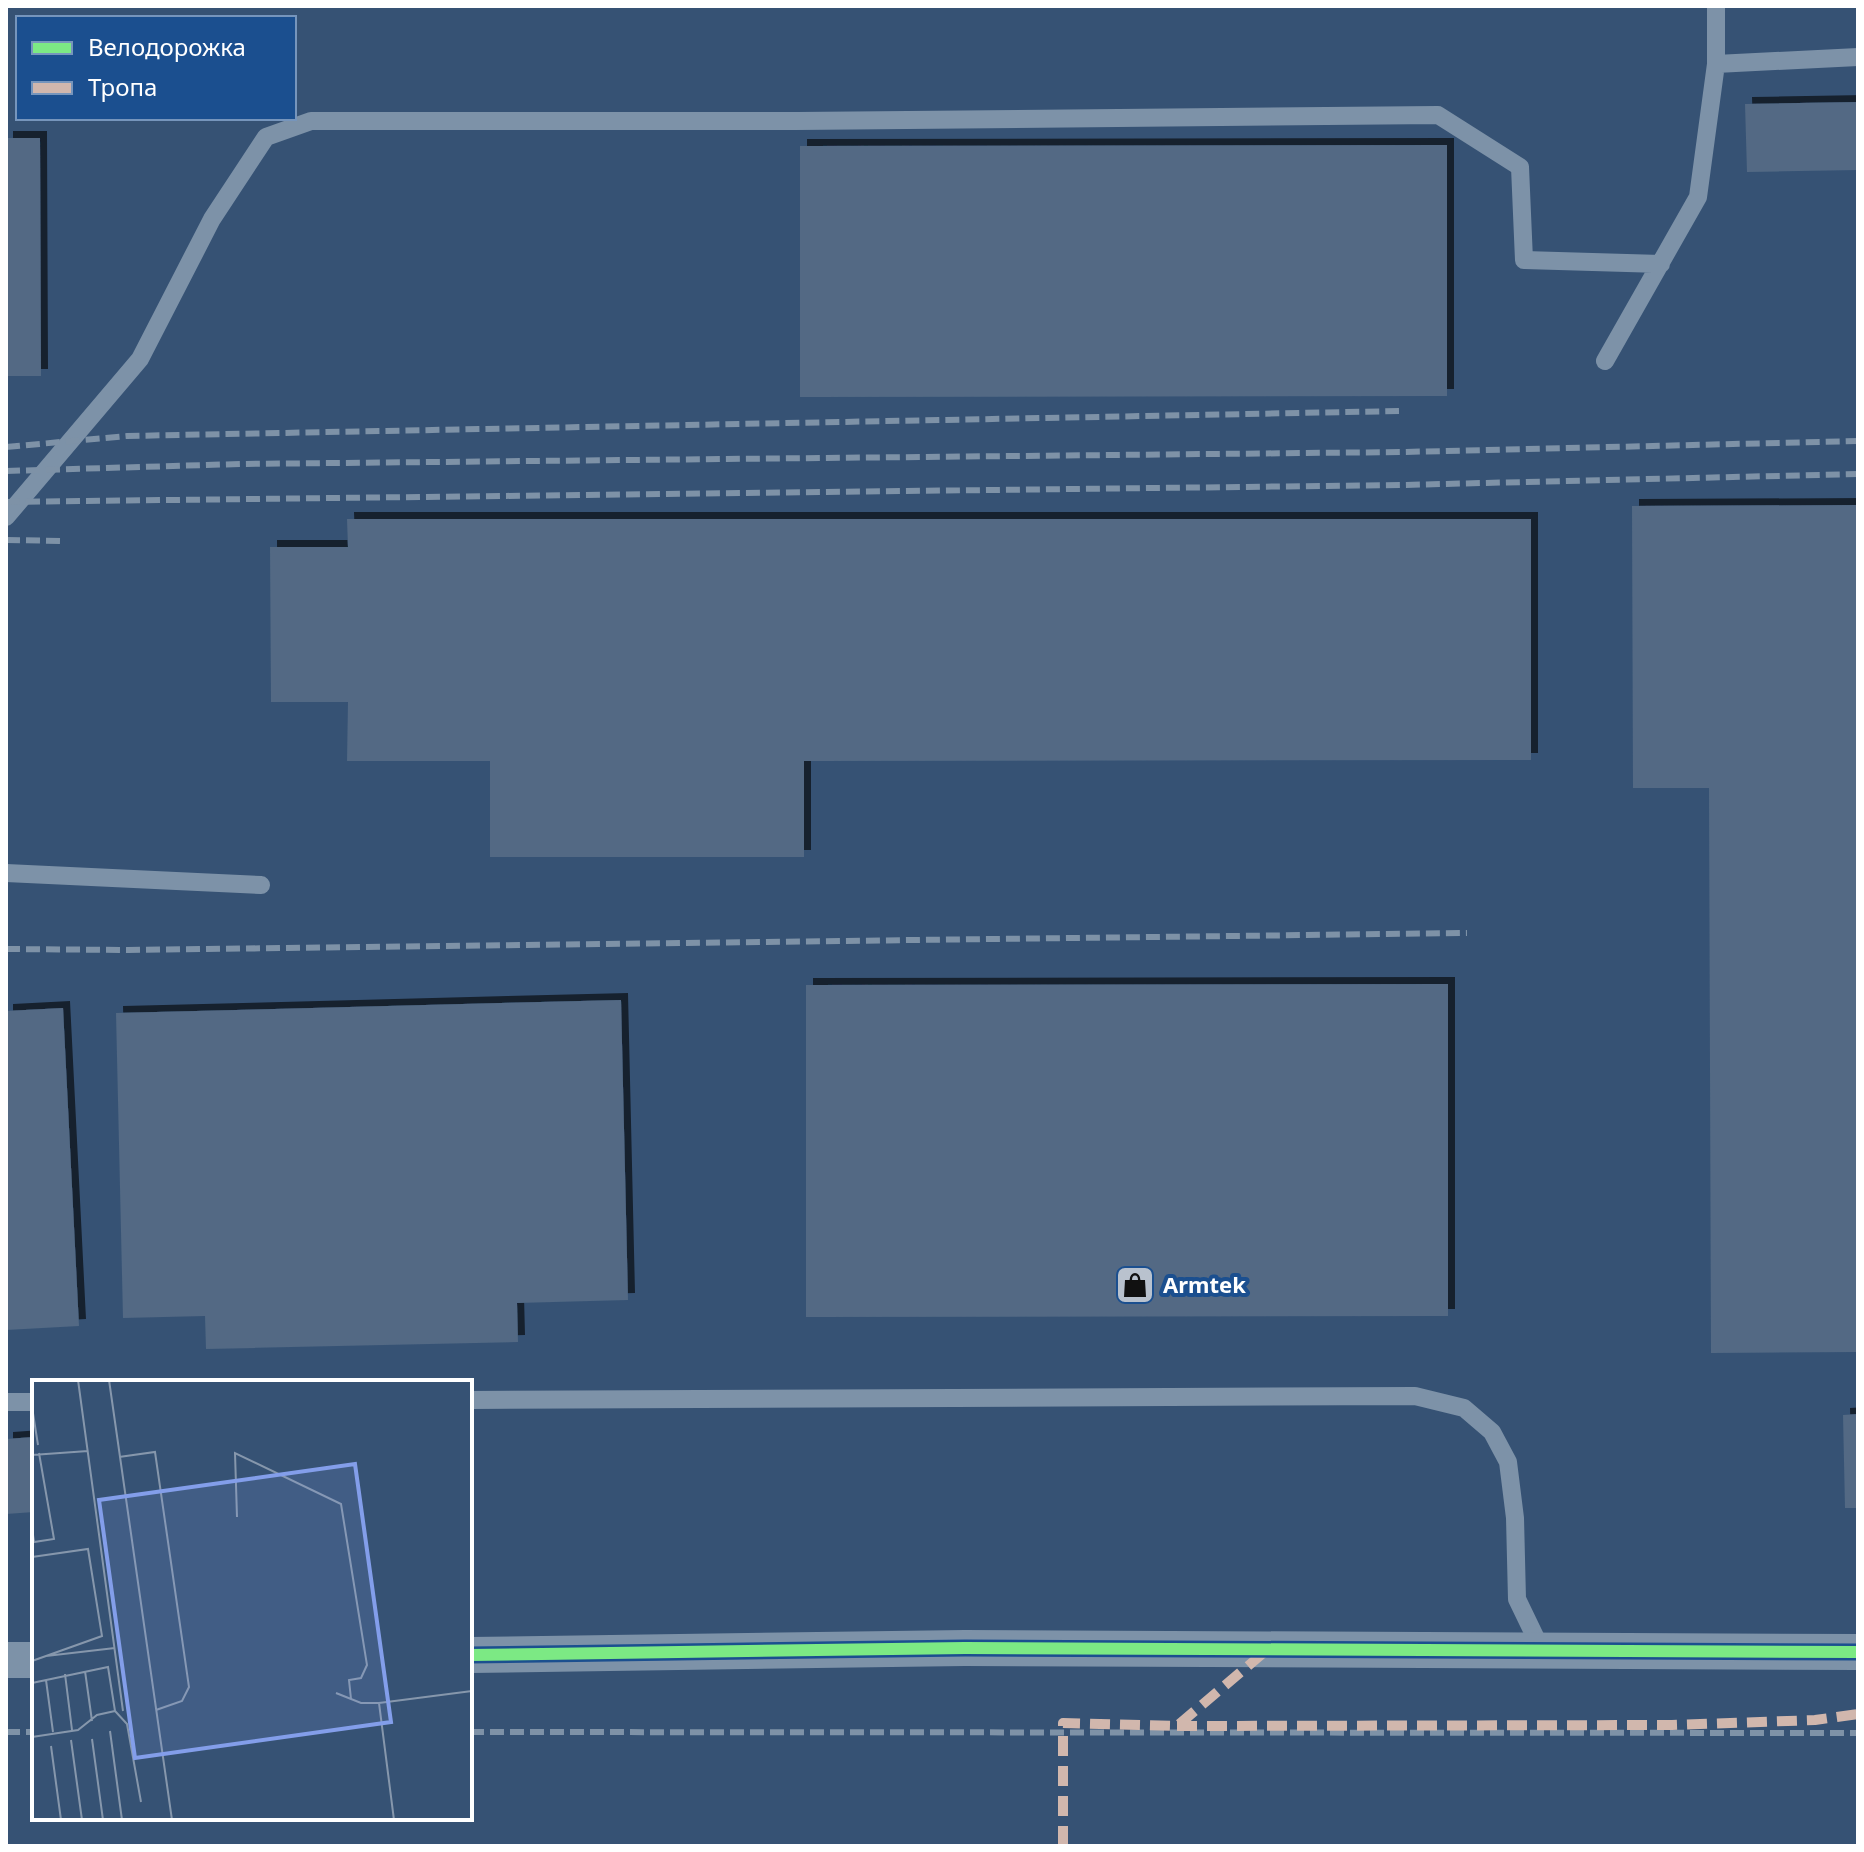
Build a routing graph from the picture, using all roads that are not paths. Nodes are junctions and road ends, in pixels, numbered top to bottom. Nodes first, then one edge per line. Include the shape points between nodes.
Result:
1 (1716, 6) edge
2 (1858, 57) edge
3 (1716, 64) junction
4 (1661, 264) junction
5 (1605, 361) dead end
6 (6, 517) edge
7 (6, 873) edge
8 (261, 885) dead end
9 (472, 1400) edge
10 (6, 1402) edge
11 (32, 1402) edge
12 (1542, 1651) junction
13 (1858, 1652) edge
14 (472, 1655) edge
15 (6, 1660) edge
16 (32, 1660) edge

1 - 3 lane
2 - 3 lane
3 - 4 lane via 1698,197
4 - 5 lane
4 - 6 lane via 1524,260 1520,167 1438,115 311,121 266,137 212,219 140,359
7 - 8 lane
9 - 12 lane via 1415,1396 1464,1408 1492,1432 1508,1462 1517,1599
10 - 11 lane
12 - 13 street
12 - 14 street via 965,1648
15 - 16 street

